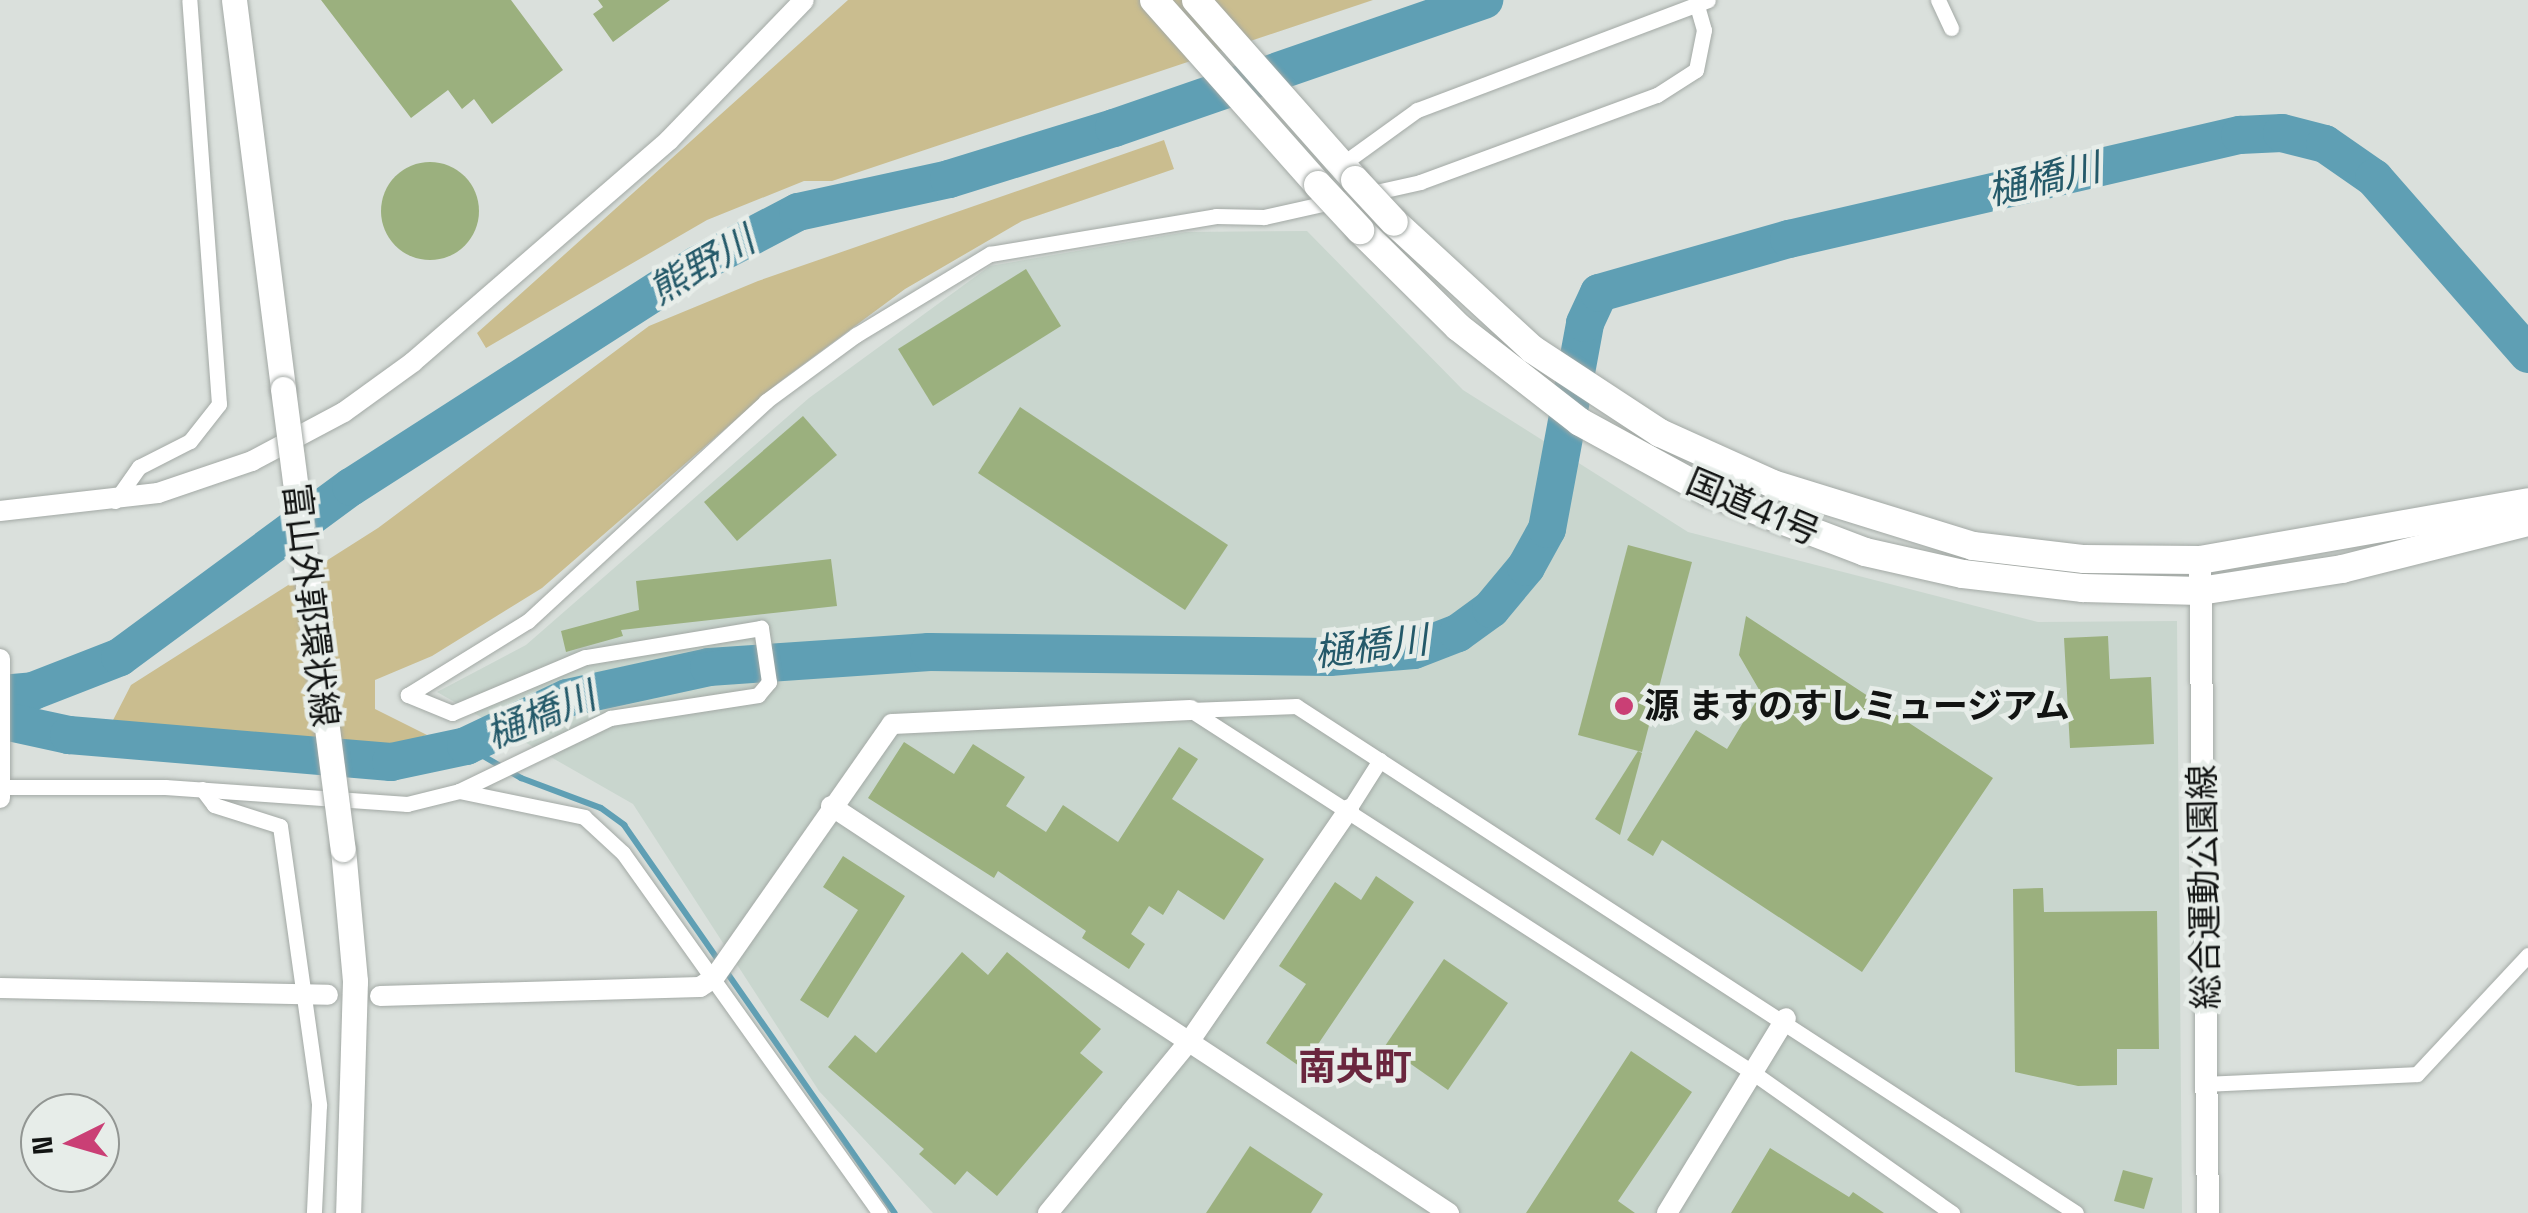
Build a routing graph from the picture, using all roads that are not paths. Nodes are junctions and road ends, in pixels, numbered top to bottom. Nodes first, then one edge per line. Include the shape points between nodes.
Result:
1 (189, 0) edge
2 (234, 0) edge
3 (804, 0) edge
4 (1154, 0) edge
5 (1196, 0) edge
6 (1938, 0) edge
7 (1702, 3) edge
8 (1951, 28) dead end
9 (1348, 172) junction
10 (114, 502) junction
11 (2528, 502) edge
12 (0, 511) edge
13 (2528, 522) edge
14 (2200, 560) junction
15 (2200, 591) junction
16 (0, 659) edge
17 (1191, 710) junction
18 (1380, 760) junction
19 (1, 780) edge
20 (202, 790) junction
21 (459, 791) junction
22 (0, 798) edge
23 (831, 806) junction
24 (1348, 809) junction
25 (2528, 955) edge
26 (714, 978) junction
27 (0, 988) edge
28 (318, 994) junction
29 (380, 996) dead end
30 (1786, 1018) junction
31 (1191, 1040) junction
32 (1752, 1072) junction
33 (2206, 1084) junction
34 (314, 1213) edge
35 (348, 1213) edge
36 (880, 1213) edge
37 (1048, 1213) edge
38 (1450, 1213) edge
39 (1667, 1213) edge
40 (1952, 1213) edge
41 (2076, 1213) edge
42 (2208, 1213) edge

1 - 10 street via 219,404 190,441 139,467
2 - 35 main road, 富山外郭環状線, bridge via 343,850 354,981
3 - 10 street via 669,140 413,362 344,412 252,461
4 - 15 highway, 国道41号, bridge via 1360,230 1512,373 1580,422 1738,505 1865,552 1962,574 2084,588
5 - 9 highway, 国道41号
6 - 8 street
7 - 9 street via 1417,110
7 - 21 street via 1696,70 1657,95 1420,182 1264,217 1216,216 990,254 856,335 707,450 528,621 408,695 452,713 585,657 687,635 761,628 769,682 758,695 610,718
9 - 14 highway, 国道41号, bridge via 1482,309 1660,434 1773,484 1973,546 2084,559
10 - 12 street
11 - 14 highway, 国道41号
13 - 15 highway, 国道41号 via 2342,570
14 - 15 main road, 総合運動公園線
15 - 33 main road, 総合運動公園線
16 - 19 street
17 - 18 street via 1296,706
17 - 23 street via 892,724
17 - 24 street
18 - 24 street
18 - 30 street
19 - 20 street
19 - 22 street
20 - 21 street via 407,804
20 - 28 street via 214,805 280,826
21 - 26 street via 584,817 623,853
23 - 26 street
23 - 31 street
24 - 31 street
24 - 32 street
25 - 33 street via 2417,1074
26 - 29 street via 663,993
26 - 36 street
27 - 28 street
28 - 34 street
30 - 32 street
30 - 41 street via 2034,1191
31 - 37 street
31 - 38 street
32 - 39 street
32 - 40 street
33 - 42 main road, 総合運動公園線

